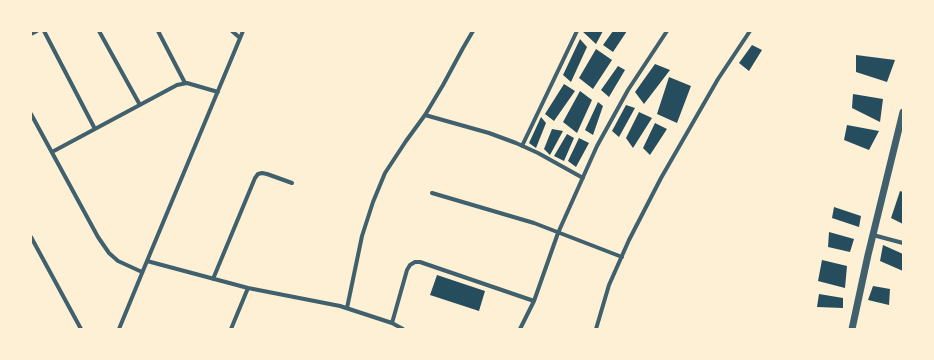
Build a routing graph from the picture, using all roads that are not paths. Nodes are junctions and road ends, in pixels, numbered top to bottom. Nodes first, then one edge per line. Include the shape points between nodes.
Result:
1 (36, 31) edge
2 (44, 31) edge
3 (99, 31) edge
4 (158, 31) edge
5 (232, 31) edge
6 (243, 31) edge
7 (473, 31) edge
8 (577, 31) edge
9 (667, 31) edge
10 (750, 31) edge
11 (31, 34) edge
12 (240, 38) junction
13 (185, 83) junction
14 (218, 92) junction
15 (140, 105) junction
16 (903, 112) edge
17 (31, 114) edge
18 (425, 115) junction
19 (95, 129) junction
20 (522, 146) junction
21 (52, 152) junction
22 (583, 178) junction
23 (292, 183) dead end
24 (432, 193) dead end
25 (558, 233) junction
26 (873, 235) junction
27 (31, 236) edge
28 (903, 243) edge
29 (622, 257) junction
30 (147, 261) junction
31 (142, 272) junction
32 (213, 278) junction
33 (248, 288) junction
34 (534, 301) junction
35 (346, 308) junction
36 (392, 323) junction
37 (81, 329) edge
38 (120, 329) edge
39 (231, 329) edge
40 (403, 329) edge
41 (520, 329) edge
42 (596, 329) edge
43 (852, 329) edge

1 - 11 street
2 - 19 street
3 - 15 street
4 - 13 street
5 - 12 street
6 - 12 street
7 - 18 street
8 - 20 street
9 - 22 street via 628,90 597,146
10 - 29 street via 718,79 661,178
12 - 14 street
13 - 14 street
13 - 15 street
14 - 30 street
15 - 19 street
16 - 26 street
17 - 21 street
18 - 20 street via 489,133
18 - 35 street via 385,173 373,202 362,236
19 - 21 street
20 - 22 street
21 - 31 street via 109,253 118,261
22 - 25 street
23 - 32 street via 267,174 258,174
24 - 25 street via 534,223
25 - 29 street
25 - 34 street
26 - 28 street
26 - 43 street
27 - 37 street
29 - 42 street via 609,286
30 - 31 street
30 - 32 street
31 - 38 street
32 - 33 street
33 - 35 street
33 - 39 street
34 - 36 street via 415,262 407,270
34 - 41 street
35 - 36 street
36 - 40 street

